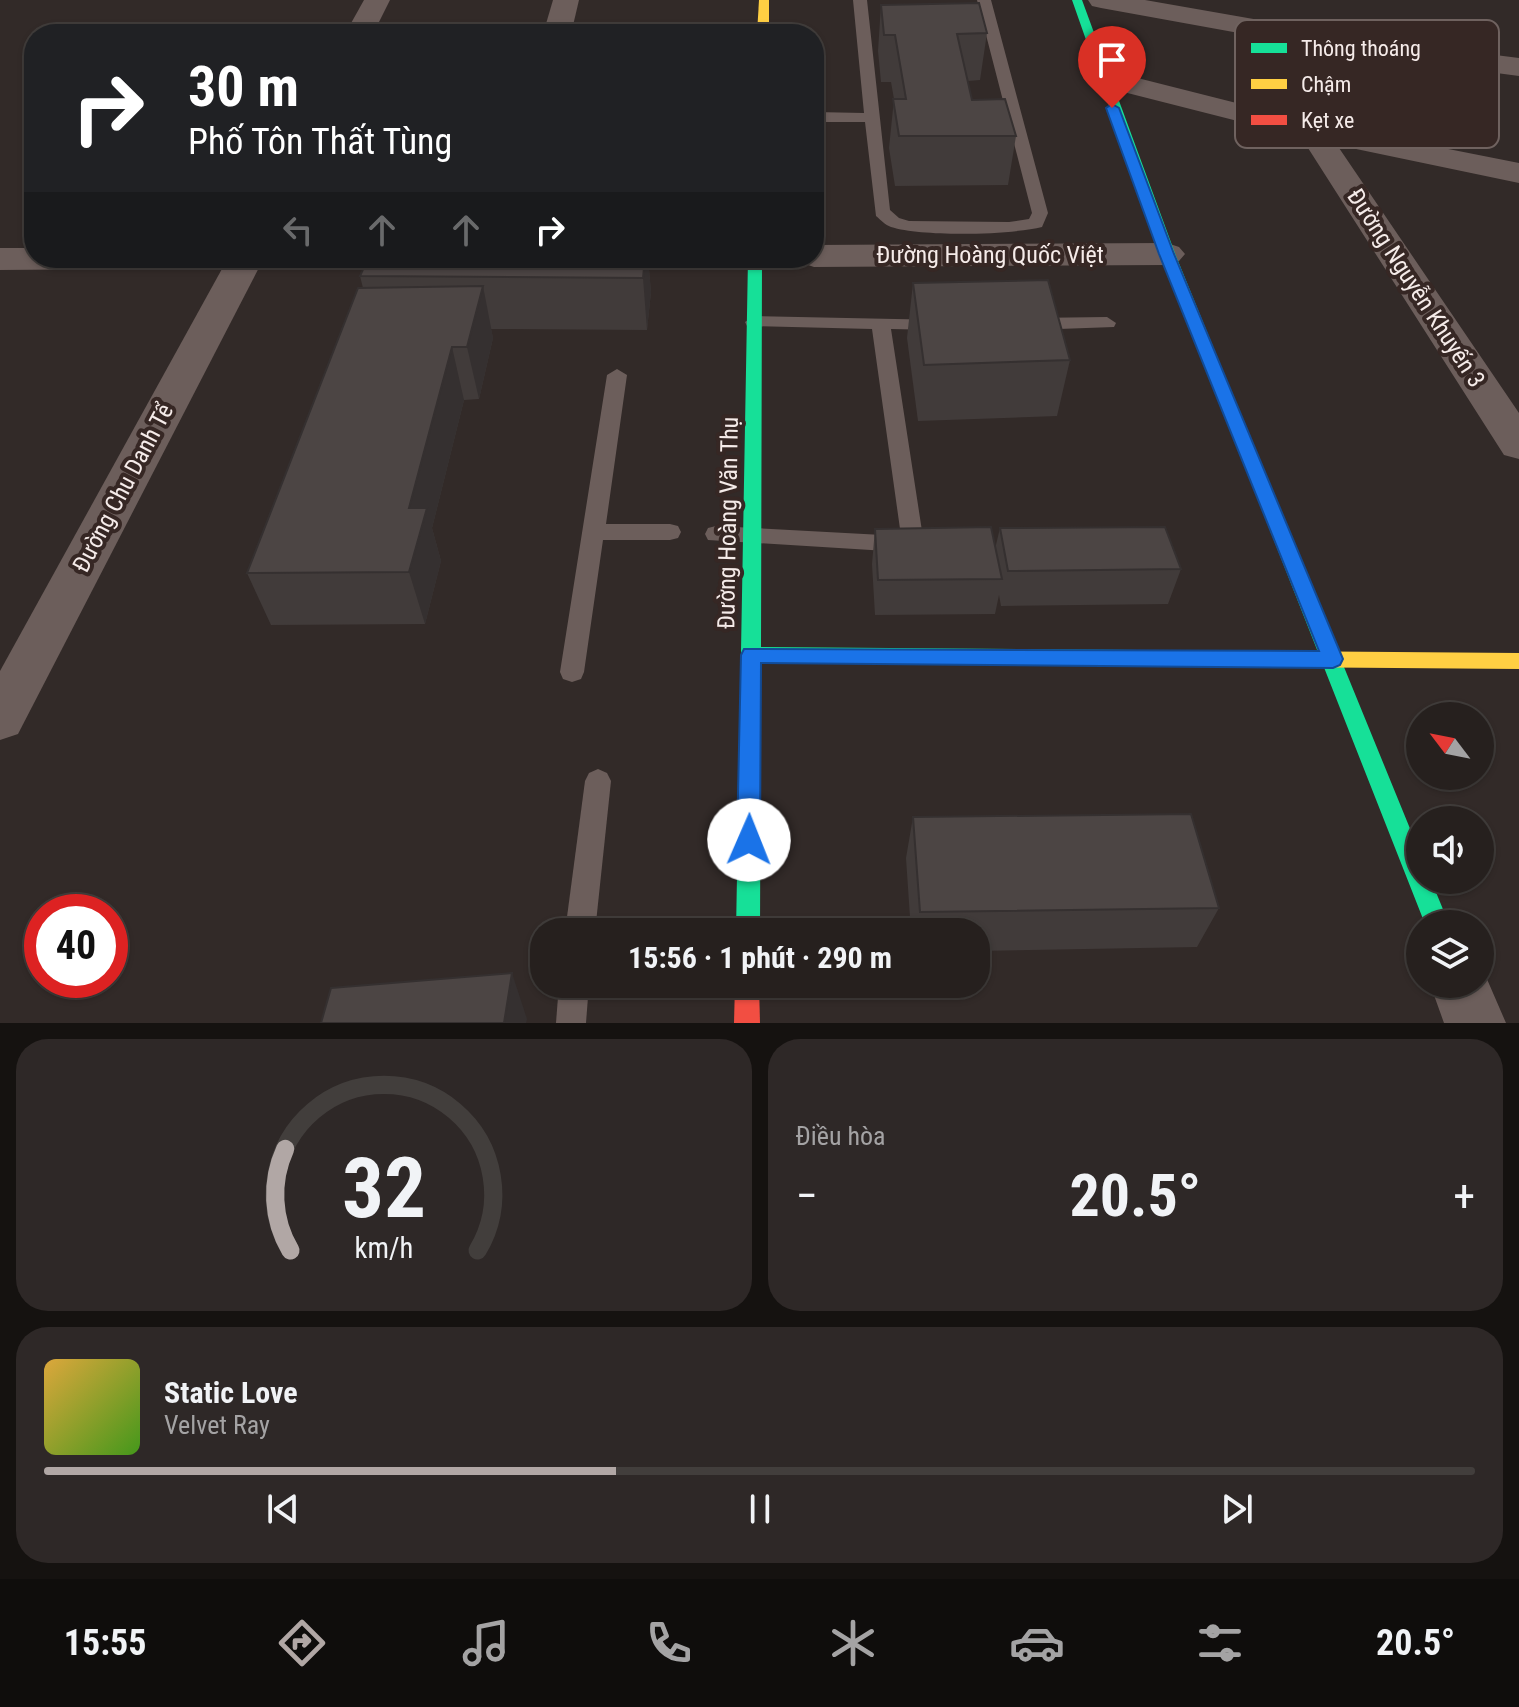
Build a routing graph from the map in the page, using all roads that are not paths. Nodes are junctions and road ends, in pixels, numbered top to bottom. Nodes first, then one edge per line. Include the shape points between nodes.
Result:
1 (377, 0) edge
2 (566, 0) edge
3 (764, 0) edge
4 (860, 0) edge
5 (984, 0) edge
6 (1077, 0) edge
7 (1101, 0) edge
8 (364, 24) edge
9 (560, 24) edge
10 (763, 24) edge
11 (1235, 25) edge
12 (1499, 65) edge
13 (1519, 67) edge
14 (1102, 78) junction
15 (1235, 112) edge
16 (824, 117) edge
17 (872, 118) junction
18 (1323, 148) edge
19 (1396, 148) edge
20 (1519, 173) edge
21 (1167, 254) junction
22 (824, 256) edge
23 (0, 259) edge
24 (24, 259) edge
25 (241, 268) edge
26 (755, 268) edge
27 (754, 322) junction
28 (1107, 323) dead end
29 (956, 324) edge
30 (1016, 324) edge
31 (881, 325) junction
32 (617, 375) dead end
33 (1519, 445) edge
34 (593, 532) junction
35 (670, 532) dead end
36 (716, 534) dead end
37 (751, 536) junction
38 (751, 655) junction
39 (1333, 659) junction
40 (1519, 661) edge
41 (572, 672) dead end
42 (0, 719) edge
43 (598, 781) dead end
44 (1432, 910) edge
45 (582, 918) edge
46 (748, 918) edge
47 (573, 998) edge
48 (747, 998) edge
49 (1465, 998) edge
50 (571, 1023) edge
51 (747, 1023) edge
52 (1475, 1023) edge

1 - 8 street
2 - 9 street
3 - 10 street
4 - 17 lane via 870,29
5 - 17 lane via 985,29 1040,213 1036,223 1009,227 893,222 882,212
6 - 14 street
7 - 11 street
12 - 13 street
14 - 15 street
14 - 21 street
16 - 17 lane
18 - 33 street, Đường Nguyễn Khuyến 3
19 - 20 street
21 - 22 street, Đường Hoàng Quốc Việt
21 - 39 street
23 - 24 street
25 - 42 street, Đường Chu Danh Tể
26 - 27 street, Đường Hoàng Văn Thụ
27 - 31 lane
27 - 37 street, Đường Hoàng Văn Thụ
28 - 30 lane
29 - 31 lane
31 - 37 lane via 920,544
32 - 34 lane
34 - 35 lane
34 - 41 lane
36 - 37 lane
37 - 38 street, Đường Hoàng Văn Thụ
38 - 39 street
38 - 46 street, Đường Hoàng Văn Thụ
39 - 40 street
39 - 44 street
43 - 45 lane
47 - 50 lane
48 - 51 street
49 - 52 street

